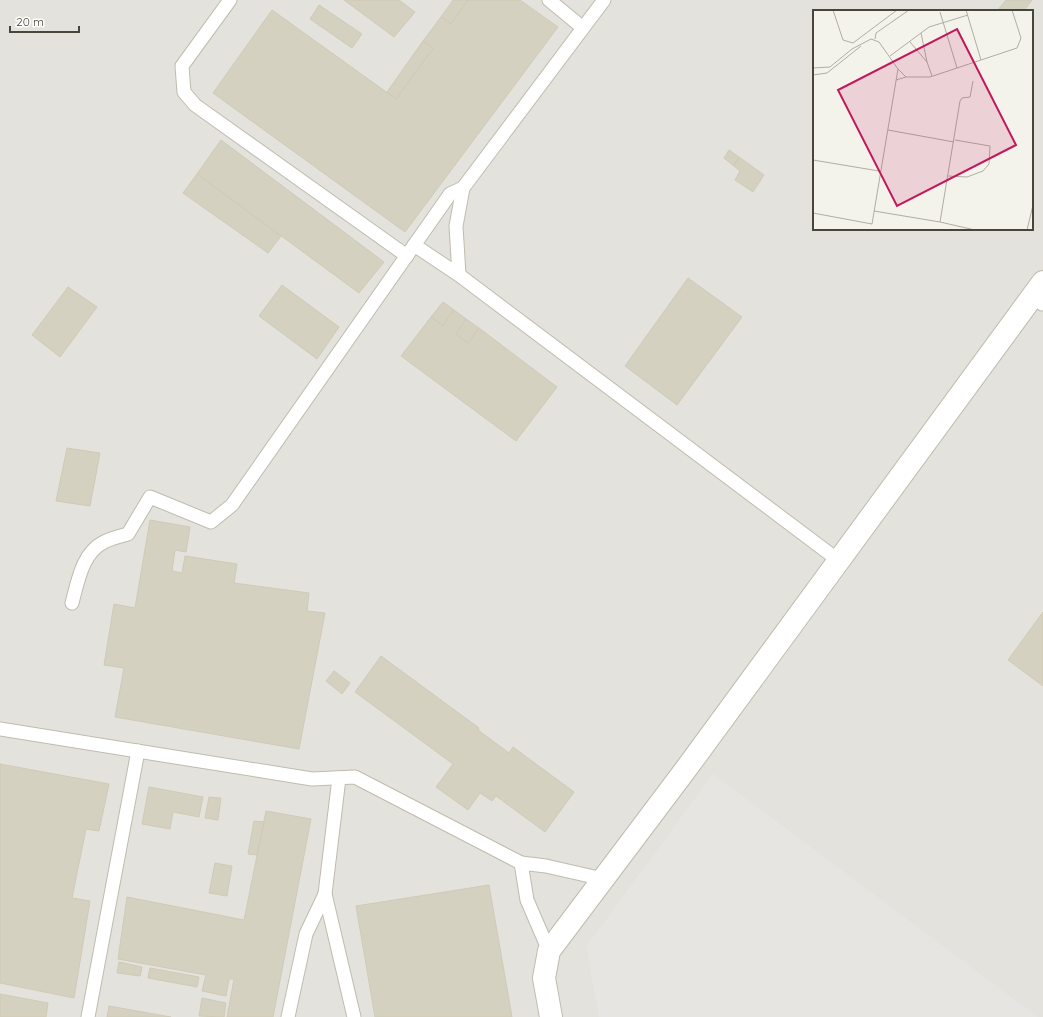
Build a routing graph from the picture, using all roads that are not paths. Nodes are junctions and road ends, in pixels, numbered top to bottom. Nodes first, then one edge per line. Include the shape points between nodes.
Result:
1 (230, 0) edge
2 (549, 0) edge
3 (604, 0) edge
4 (583, 28) junction
5 (463, 188) junction
6 (411, 251) junction
7 (459, 275) junction
8 (1043, 282) edge
9 (838, 560) junction
10 (72, 603) dead end
11 (0, 729) edge
12 (138, 751) junction
13 (339, 778) junction
14 (522, 863) junction
15 (603, 879) junction
16 (325, 894) junction
17 (549, 951) junction
18 (88, 1017) edge
19 (288, 1017) edge
20 (354, 1017) edge
21 (551, 1017) edge

1 - 6 lane via 182,66 184,92 194,105
2 - 4 lane
3 - 4 lane
4 - 5 lane
5 - 6 lane via 450,194
5 - 7 lane via 456,226
6 - 7 lane
6 - 10 lane via 232,505 211,522 150,497 128,534 104,542 90,552 81,571
7 - 9 lane
8 - 9 street
9 - 15 street
11 - 12 lane
12 - 13 lane via 312,780
12 - 18 lane
13 - 14 lane via 355,777
13 - 16 lane
14 - 15 lane
14 - 17 lane via 527,900
15 - 17 street
16 - 19 lane via 306,934
16 - 20 lane
17 - 21 street via 544,978

